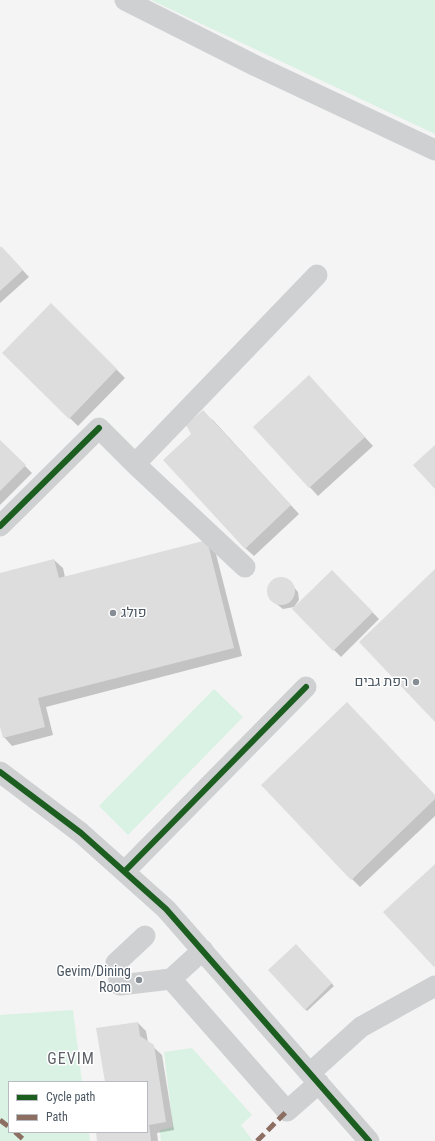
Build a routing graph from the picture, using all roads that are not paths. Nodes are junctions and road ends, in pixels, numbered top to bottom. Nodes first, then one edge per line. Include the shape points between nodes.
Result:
1 (125, 0) edge
2 (435, 150) edge
3 (317, 275) dead end
4 (135, 464) junction
5 (0, 526) edge
6 (244, 567) dead end
7 (306, 687) dead end
8 (0, 772) edge
9 (125, 871) junction
10 (145, 936) dead end
11 (203, 950) junction
12 (170, 979) junction
13 (435, 986) edge
14 (314, 1078) junction
15 (369, 1141) edge

1 - 2 street via 270,73
3 - 4 street
4 - 5 street via 99,428
4 - 6 street
7 - 9 street
8 - 9 street via 81,833
9 - 11 street via 166,909
10 - 12 street via 116,962 120,985
11 - 12 street
11 - 14 street
12 - 14 street via 287,1111
13 - 14 street via 362,1027
14 - 15 street

